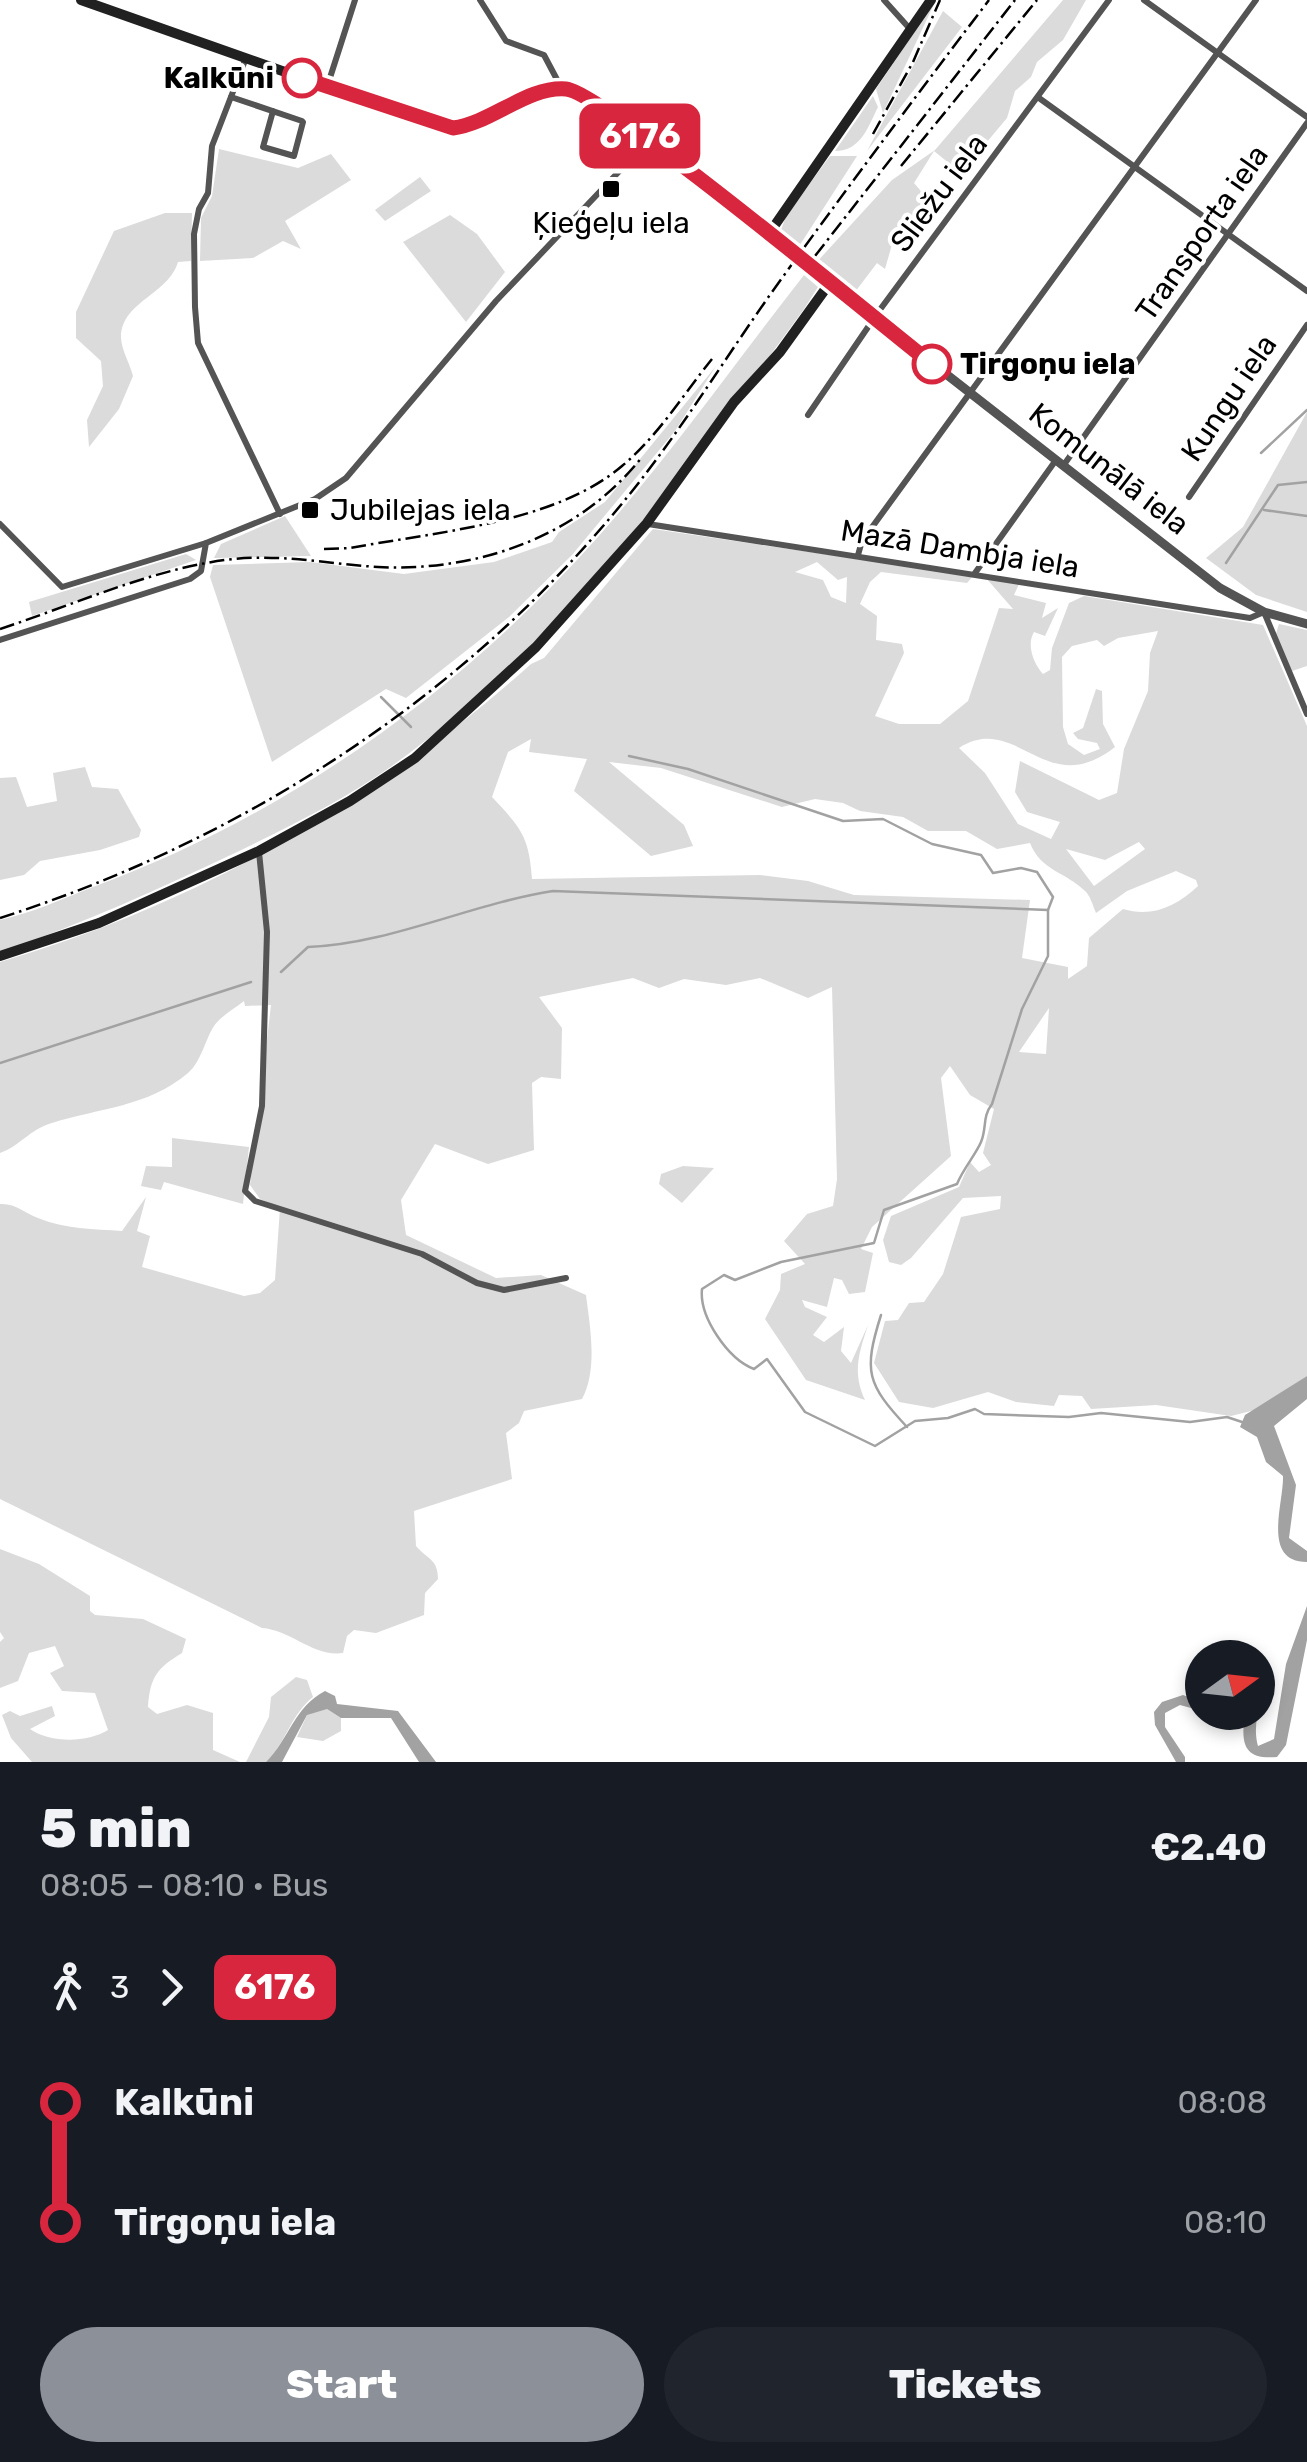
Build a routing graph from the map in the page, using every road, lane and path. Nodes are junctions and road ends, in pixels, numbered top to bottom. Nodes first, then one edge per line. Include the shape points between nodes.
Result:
1 (81, 0) edge
2 (355, 0) edge
3 (480, 0) edge
4 (884, 0) edge
5 (931, 0) edge
6 (1109, 0) edge
7 (1144, 0) edge
8 (1256, 0) edge
9 (910, 30) junction
10 (1218, 54) junction
11 (246, 58) junction
12 (327, 87) junction
13 (562, 88) junction
14 (231, 97) junction
15 (1039, 98) junction
16 (273, 111) junction
17 (1307, 120) edge
18 (648, 141) junction
19 (1135, 167) junction
20 (768, 235) junction
21 (1230, 236) junction
22 (829, 284) junction
23 (1307, 292) edge
24 (875, 320) junction
25 (1307, 325) edge
26 (971, 393) junction
27 (808, 415) dead end
28 (1060, 463) junction
29 (1189, 497) dead end
30 (280, 514) junction
31 (0, 524) edge
32 (647, 524) junction
33 (206, 543) junction
34 (858, 555) junction
35 (974, 573) junction
36 (1264, 612) junction
37 (1307, 624) edge
38 (0, 640) edge
39 (1307, 714) edge
40 (259, 851) junction
41 (0, 956) edge
42 (566, 1278) dead end

1 - 11 main road
2 - 12 street
3 - 13 street, Komunālā iela via 506,41 544,55
4 - 9 street
5 - 9 main road
6 - 15 street, Sliežu iela
7 - 10 street
8 - 10 street
9 - 20 main road
10 - 17 street
10 - 19 street
11 - 12 main road
11 - 14 street
12 - 13 main road via 453,128 477,125
13 - 18 main road, Komunālā iela via 590,97
14 - 16 street
14 - 30 street via 212,146 208,192 194,234 198,343
15 - 19 street
15 - 24 street, Sliežu iela
16 - 16 street via 304,122 292,157 263,147
17 - 21 street, Transporta iela
18 - 20 main road, Komunālā iela
18 - 30 street via 496,301 359,466 316,499
19 - 21 street
19 - 26 street
20 - 22 street, Komunālā iela
21 - 23 street
21 - 28 street, Transporta iela
22 - 24 street, Komunālā iela
22 - 32 main road
24 - 26 street, Komunālā iela
24 - 27 street, Sliežu iela
25 - 29 street, Kungu iela
26 - 28 street, Komunālā iela
26 - 34 street
28 - 35 street, Transporta iela
28 - 36 street, Komunālā iela via 1220,588
30 - 33 street
31 - 33 street via 62,587
32 - 34 street, Mazā Dambja iela
32 - 40 main road via 536,647 415,758
33 - 38 street via 201,572 190,579
34 - 35 street, Mazā Dambja iela
35 - 36 street, Mazā Dambja iela via 1250,618
36 - 37 street, Komunālā iela
36 - 39 street
40 - 41 main road via 100,923
40 - 42 street via 267,932 262,1106 246,1191 284,1211 422,1254 477,1284 504,1290

